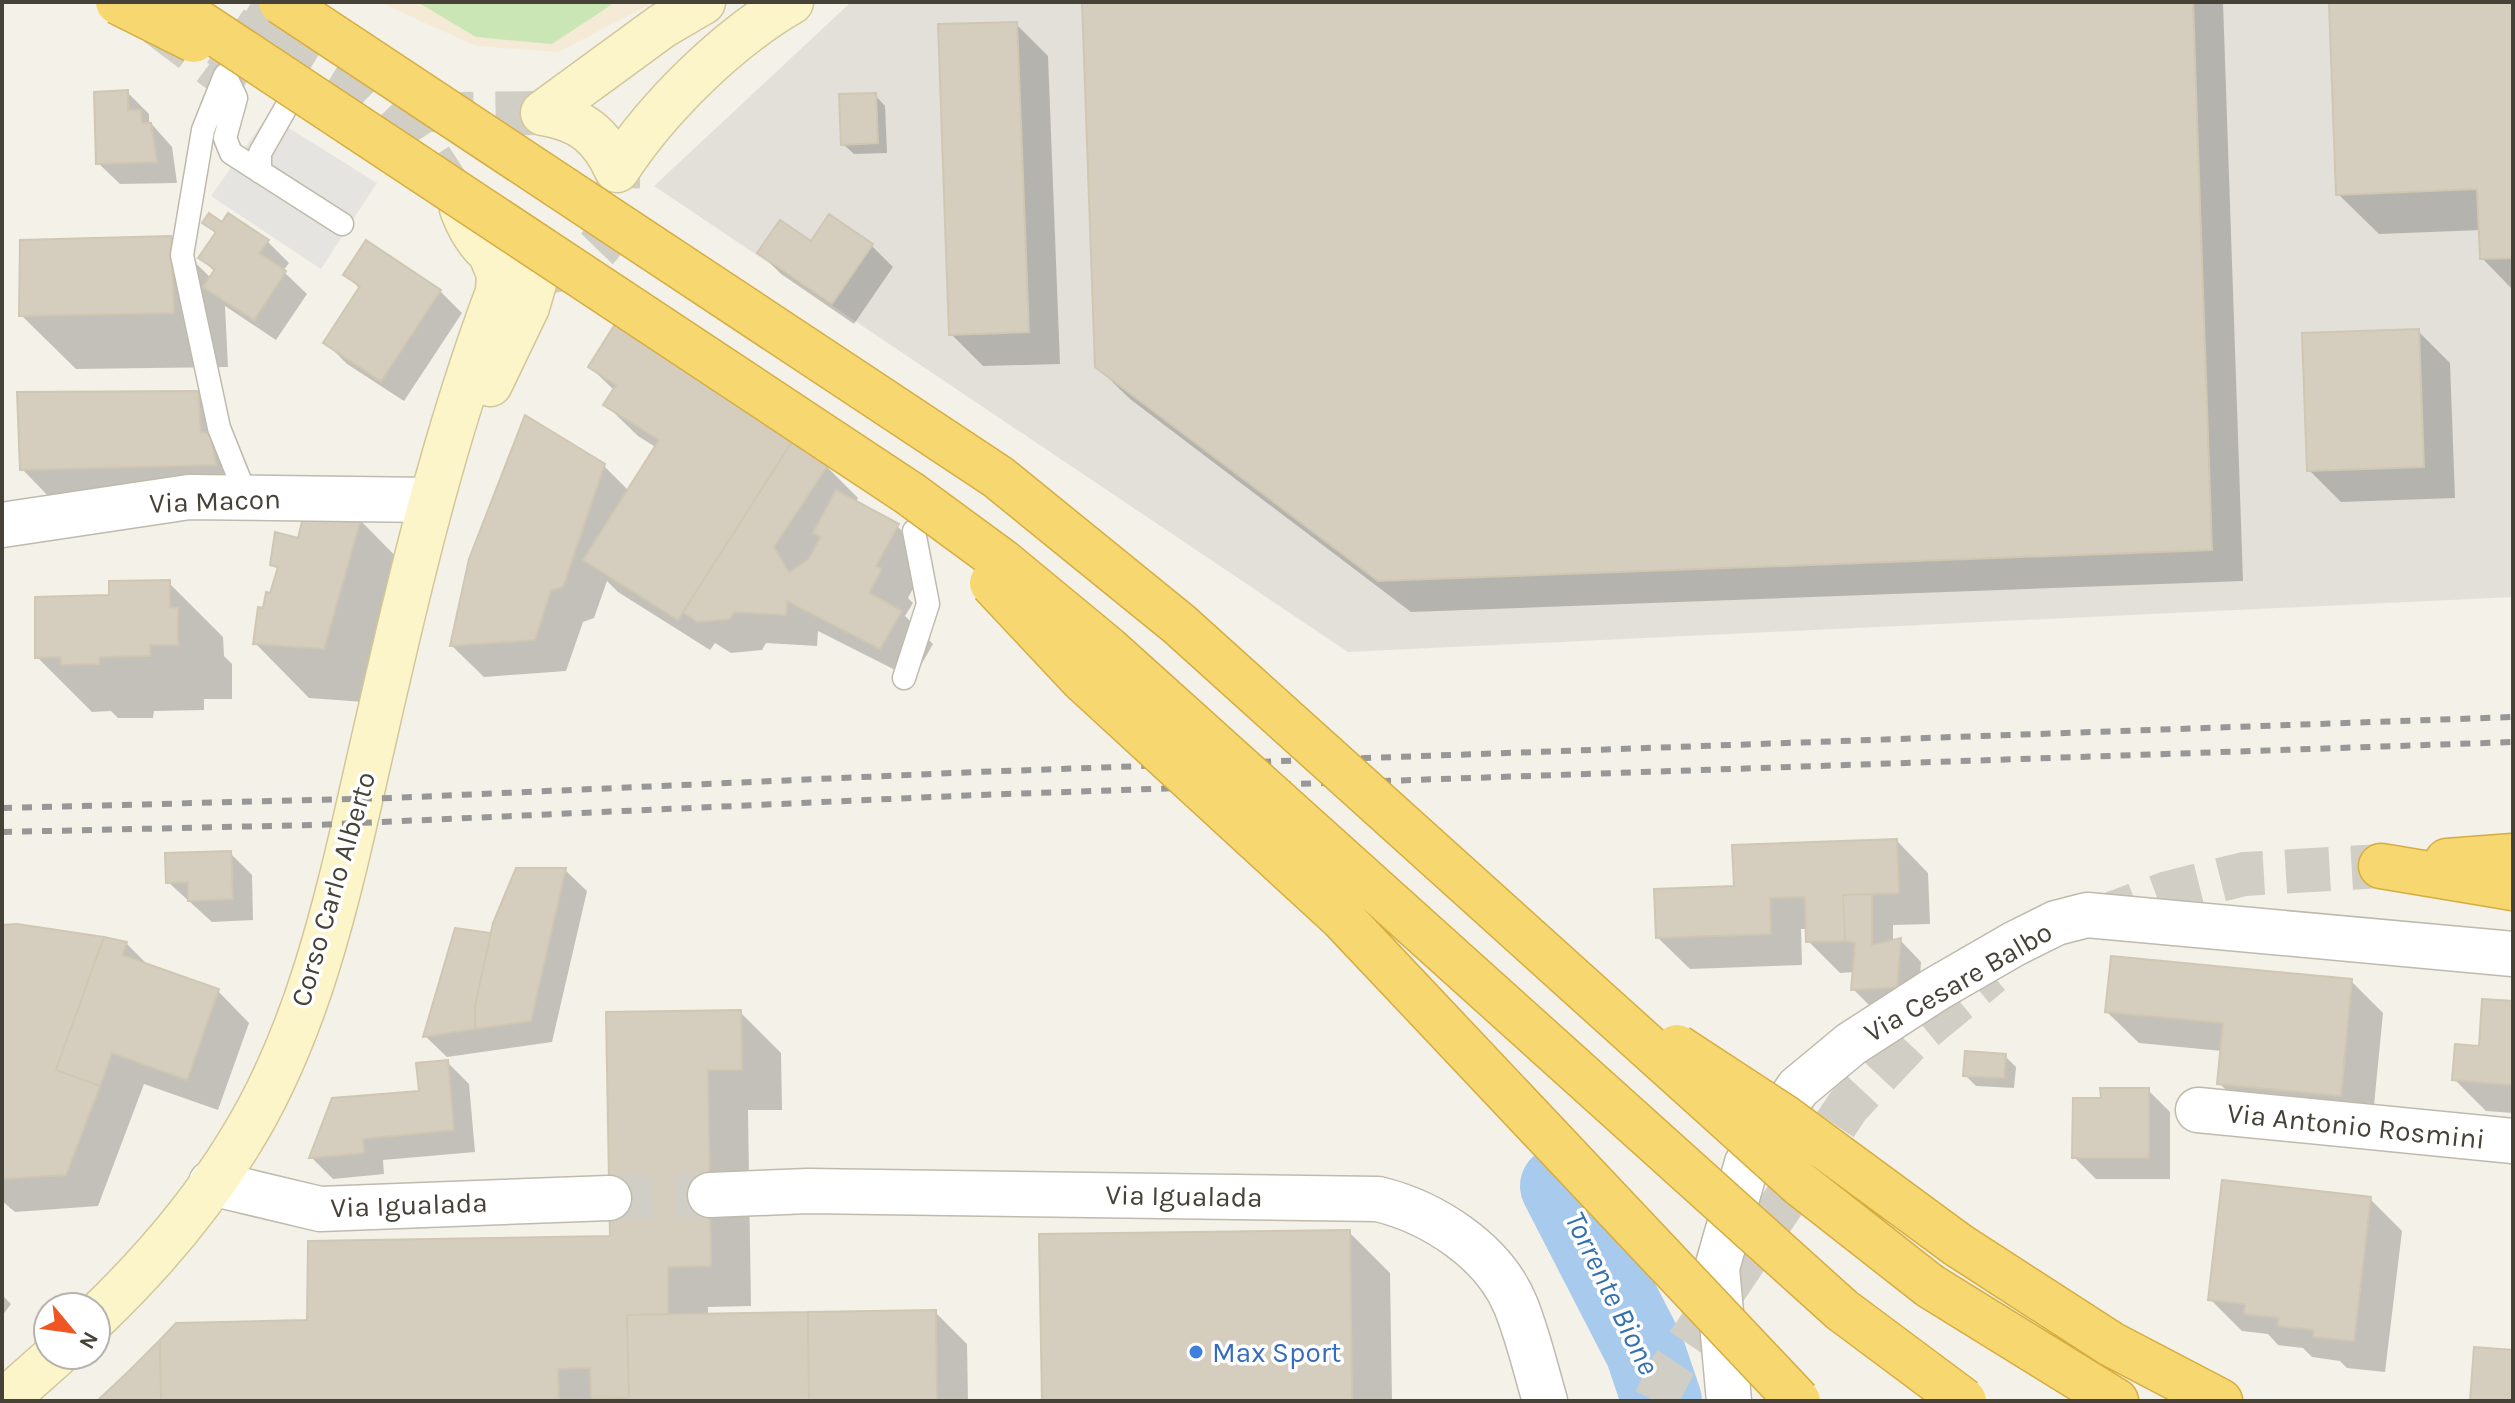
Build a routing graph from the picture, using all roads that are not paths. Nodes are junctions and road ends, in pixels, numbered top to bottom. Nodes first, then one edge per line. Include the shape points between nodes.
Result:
1 (118, 2) edge
2 (168, 2) edge
3 (281, 2) tunnel mouth
4 (703, 2) edge
5 (791, 2) edge
6 (290, 94) junction
7 (260, 172) junction
8 (462, 209) tunnel mouth
9 (342, 224) dead end
10 (492, 257) junction
11 (247, 498) junction
12 (429, 500) junction
13 (912, 512) junction
14 (2, 525) edge
15 (904, 678) dead end
16 (2513, 856) edge
17 (2513, 888) edge
18 (2513, 954) edge
19 (1614, 1016) junction
20 (2198, 1110) dead end
21 (2513, 1141) edge
22 (211, 1183) junction
23 (710, 1195) tunnel mouth
24 (609, 1198) tunnel mouth
25 (112, 1300) edge
26 (38, 1371) edge
27 (4, 1401) edge
28 (1545, 1401) edge
29 (1729, 1401) edge
30 (1798, 1401) edge
31 (1964, 1401) edge
32 (2116, 1401) edge
33 (2220, 1401) edge

1 - 6 highway, bridge
2 - 6 highway, bridge
3 - 19 highway, bridge via 998,477 1179,624
4 - 5 main road via 543,113 567,117 589,129 607,147 617,170 636,141 696,77 769,14
6 - 7 lane via 260,153
6 - 13 highway, bridge
7 - 9 lane
7 - 11 lane via 228,148 227,127 236,98 225,75 203,130 182,255 219,428
8 - 10 main road via 471,233
10 - 12 main road, Corso Carlo Alberto via 499,274 498,292
10 - 12 main road, Corso Carlo Alberto via 537,273 512,341
11 - 12 street, Via Macon
11 - 14 street, Via Macon via 189,497
12 - 22 main road, Corso Carlo Alberto via 327,932 276,1072 239,1144
13 - 15 lane via 928,604
13 - 30 highway, bridge via 1082,679 1342,918
13 - 31 highway, bridge via 1003,562 1107,648 1734,1216 1842,1310
16 - 17 highway via 2381,866
18 - 29 street, Via Cesare Balbo via 2087,915 2056,923 2001,951 1817,1071 1798,1088 1747,1163 1717,1268
19 - 32 highway, bridge via 1800,1184 1919,1277
19 - 33 highway, bridge via 1691,1054 2034,1297
20 - 21 street, Via Antonio Rosmini
22 - 24 street, Via Igualada via 320,1209
22 - 25 main road, Corso Carlo Alberto
23 - 28 street, Via Igualada via 808,1191 1378,1199 1412,1207 1484,1258 1515,1303
26 - 27 main road

